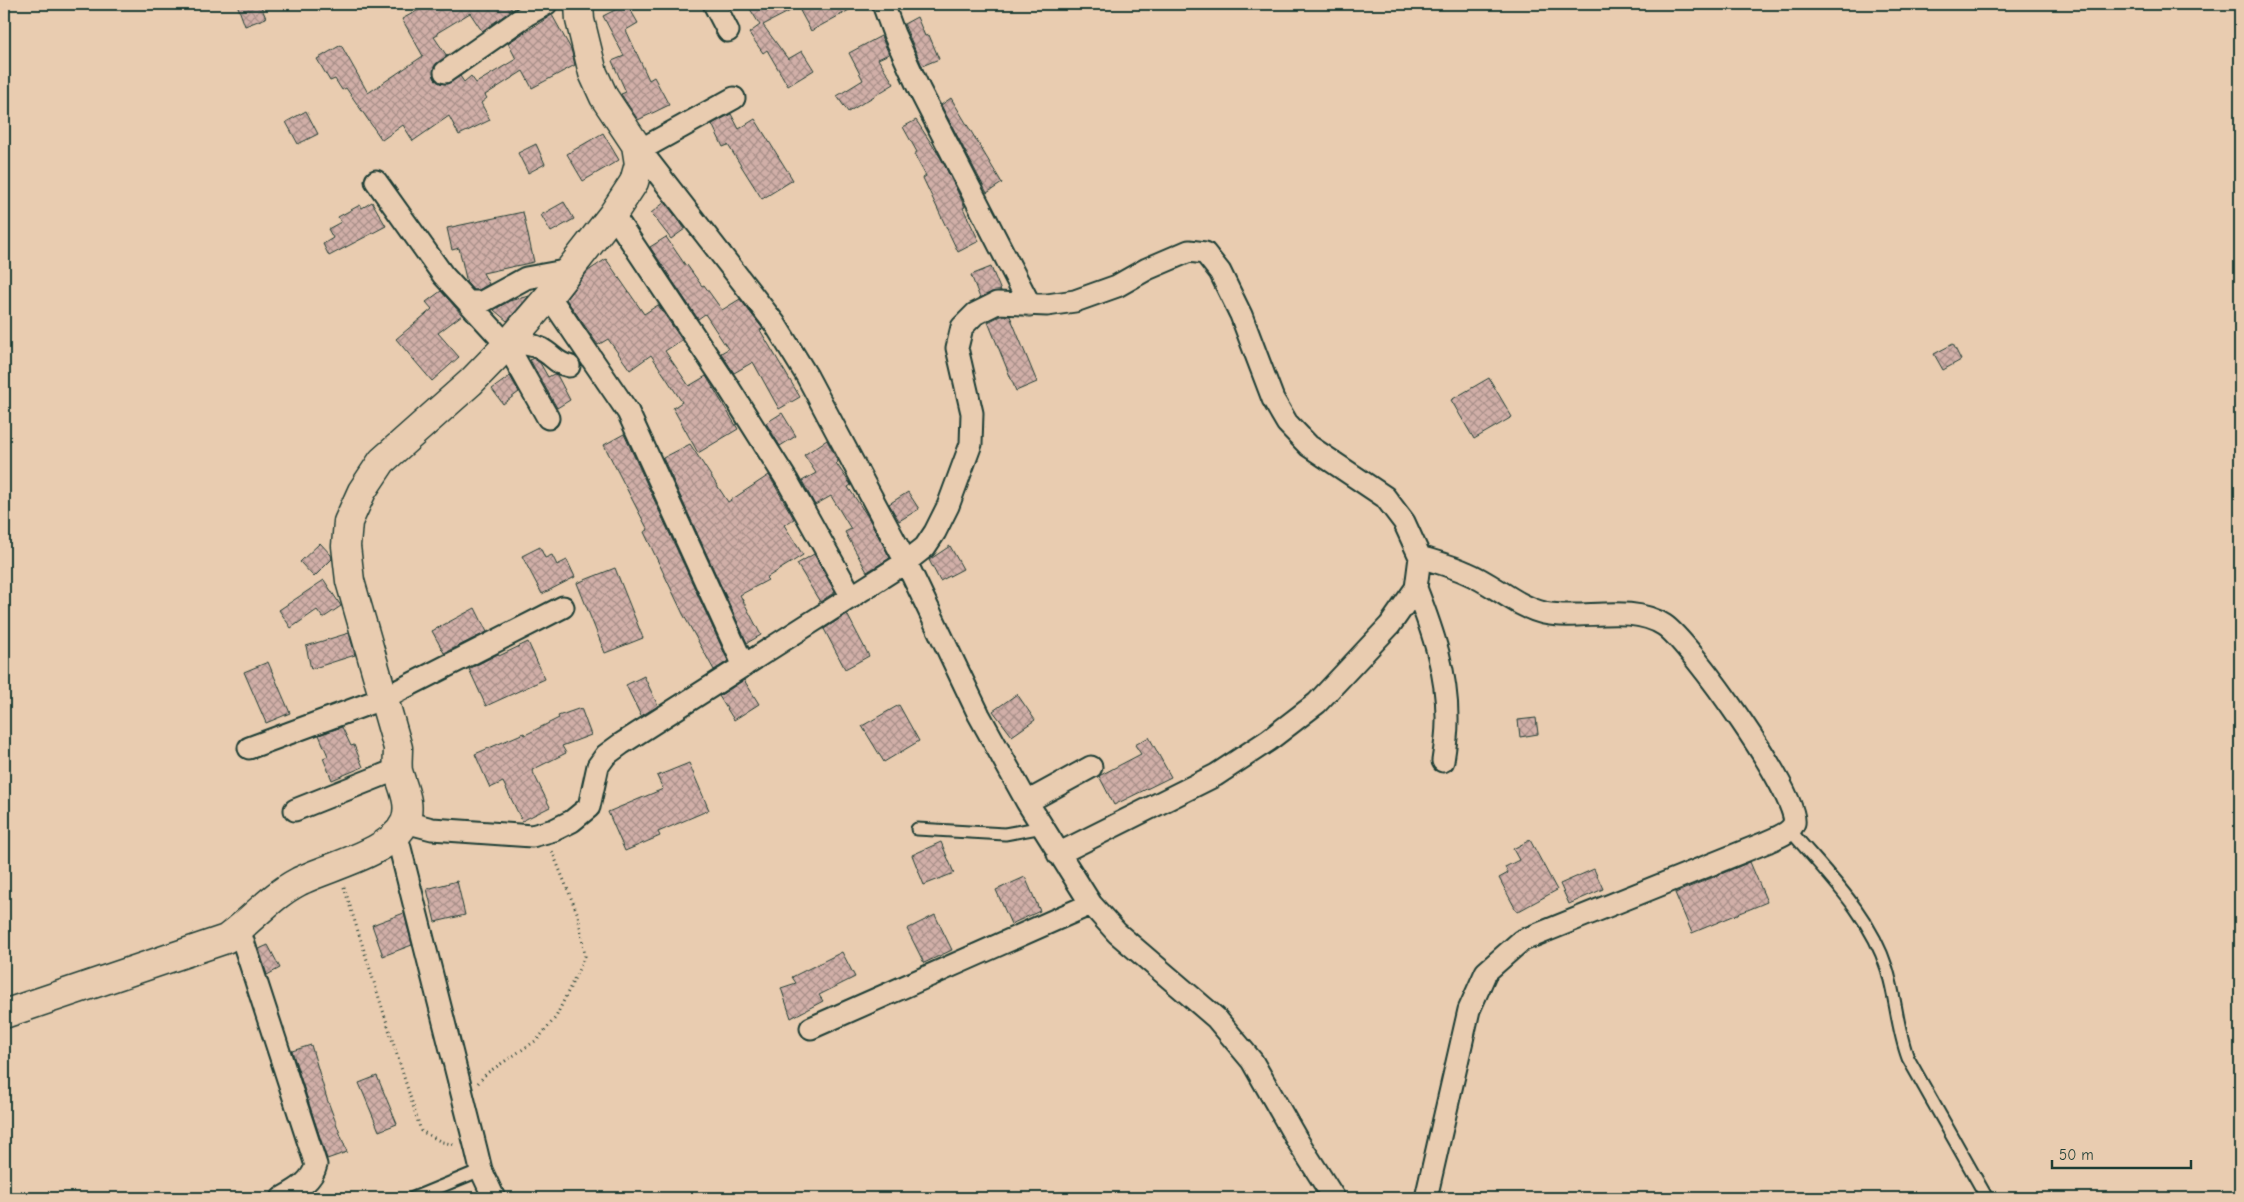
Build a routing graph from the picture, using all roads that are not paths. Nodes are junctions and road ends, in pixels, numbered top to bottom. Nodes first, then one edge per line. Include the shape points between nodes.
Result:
1 (546, 4) edge
2 (579, 4) edge
3 (714, 4) edge
4 (883, 4) edge
5 (728, 31) dead end
6 (445, 72) dead end
7 (734, 98) dead end
8 (638, 147) junction
9 (376, 181) dead end
10 (613, 214) junction
11 (570, 270) junction
12 (549, 296) junction
13 (468, 302) junction
14 (1030, 305) junction
15 (507, 345) junction
16 (570, 366) dead end
17 (548, 418) dead end
18 (1420, 558) junction
19 (906, 562) junction
20 (1416, 588) junction
21 (852, 597) junction
22 (563, 607) dead end
23 (744, 666) junction
24 (384, 698) junction
25 (249, 748) dead end
26 (1443, 761) dead end
27 (1091, 767) dead end
28 (398, 769) junction
29 (1028, 802) junction
30 (295, 810) dead end
31 (1043, 827) junction
32 (401, 829) junction
33 (917, 829) dead end
34 (1789, 829) junction
35 (1058, 854) junction
36 (1091, 904) junction
37 (239, 929) junction
38 (4, 1014) edge
39 (811, 1028) dead end
40 (482, 1170) junction
41 (282, 1198) edge
42 (413, 1198) edge
43 (494, 1198) edge
44 (1334, 1198) edge
45 (1426, 1198) edge
46 (1988, 1198) edge

1 - 6 street
2 - 8 street via 593,73 604,97
3 - 5 street
4 - 14 street via 919,89
7 - 8 street
8 - 10 street via 639,164 634,182
8 - 19 street via 775,324 846,445
9 - 13 street via 433,262
10 - 11 street
10 - 21 street via 728,385 788,482
11 - 12 street
11 - 13 street via 526,278 482,302
12 - 15 street
12 - 23 street via 628,412
13 - 15 street
14 - 18 street via 1075,301 1117,286 1175,255 1189,250 1205,254 1220,272 1237,307 1286,423 1309,446 1384,497 1404,522
14 - 19 street via 997,304 975,314 962,327 957,348 972,413 971,444 935,532 925,547
15 - 16 street via 523,343 534,346 544,350 559,364
15 - 17 street
15 - 24 street via 471,382 382,461 362,491 348,522 346,546 350,581
18 - 20 street
18 - 34 street via 1468,573 1528,608 1546,613 1628,615 1664,625 1693,655 1757,744 1791,803 1794,824
19 - 21 street
19 - 29 street via 979,715
20 - 26 street via 1439,651 1445,681 1447,723
20 - 35 street via 1390,625 1317,703 1269,740 1216,775
21 - 23 street
22 - 24 street
23 - 32 street via 606,755 598,766 589,807 572,822 532,836
24 - 25 street
24 - 28 street via 398,748
27 - 29 street
28 - 30 street
28 - 32 street via 408,802
29 - 31 street
31 - 33 lane via 1005,834
31 - 35 street
32 - 37 street via 364,855 296,882
32 - 40 street
34 - 45 street via 1767,842 1521,941 1486,972 1469,1010
34 - 46 lane via 1847,896 1875,941 1887,969 1908,1058
35 - 36 street
36 - 39 street
36 - 44 street via 1117,933 1216,1018 1252,1061
37 - 38 street via 219,941
37 - 41 street via 316,1165 308,1180
40 - 42 lane
40 - 43 street

